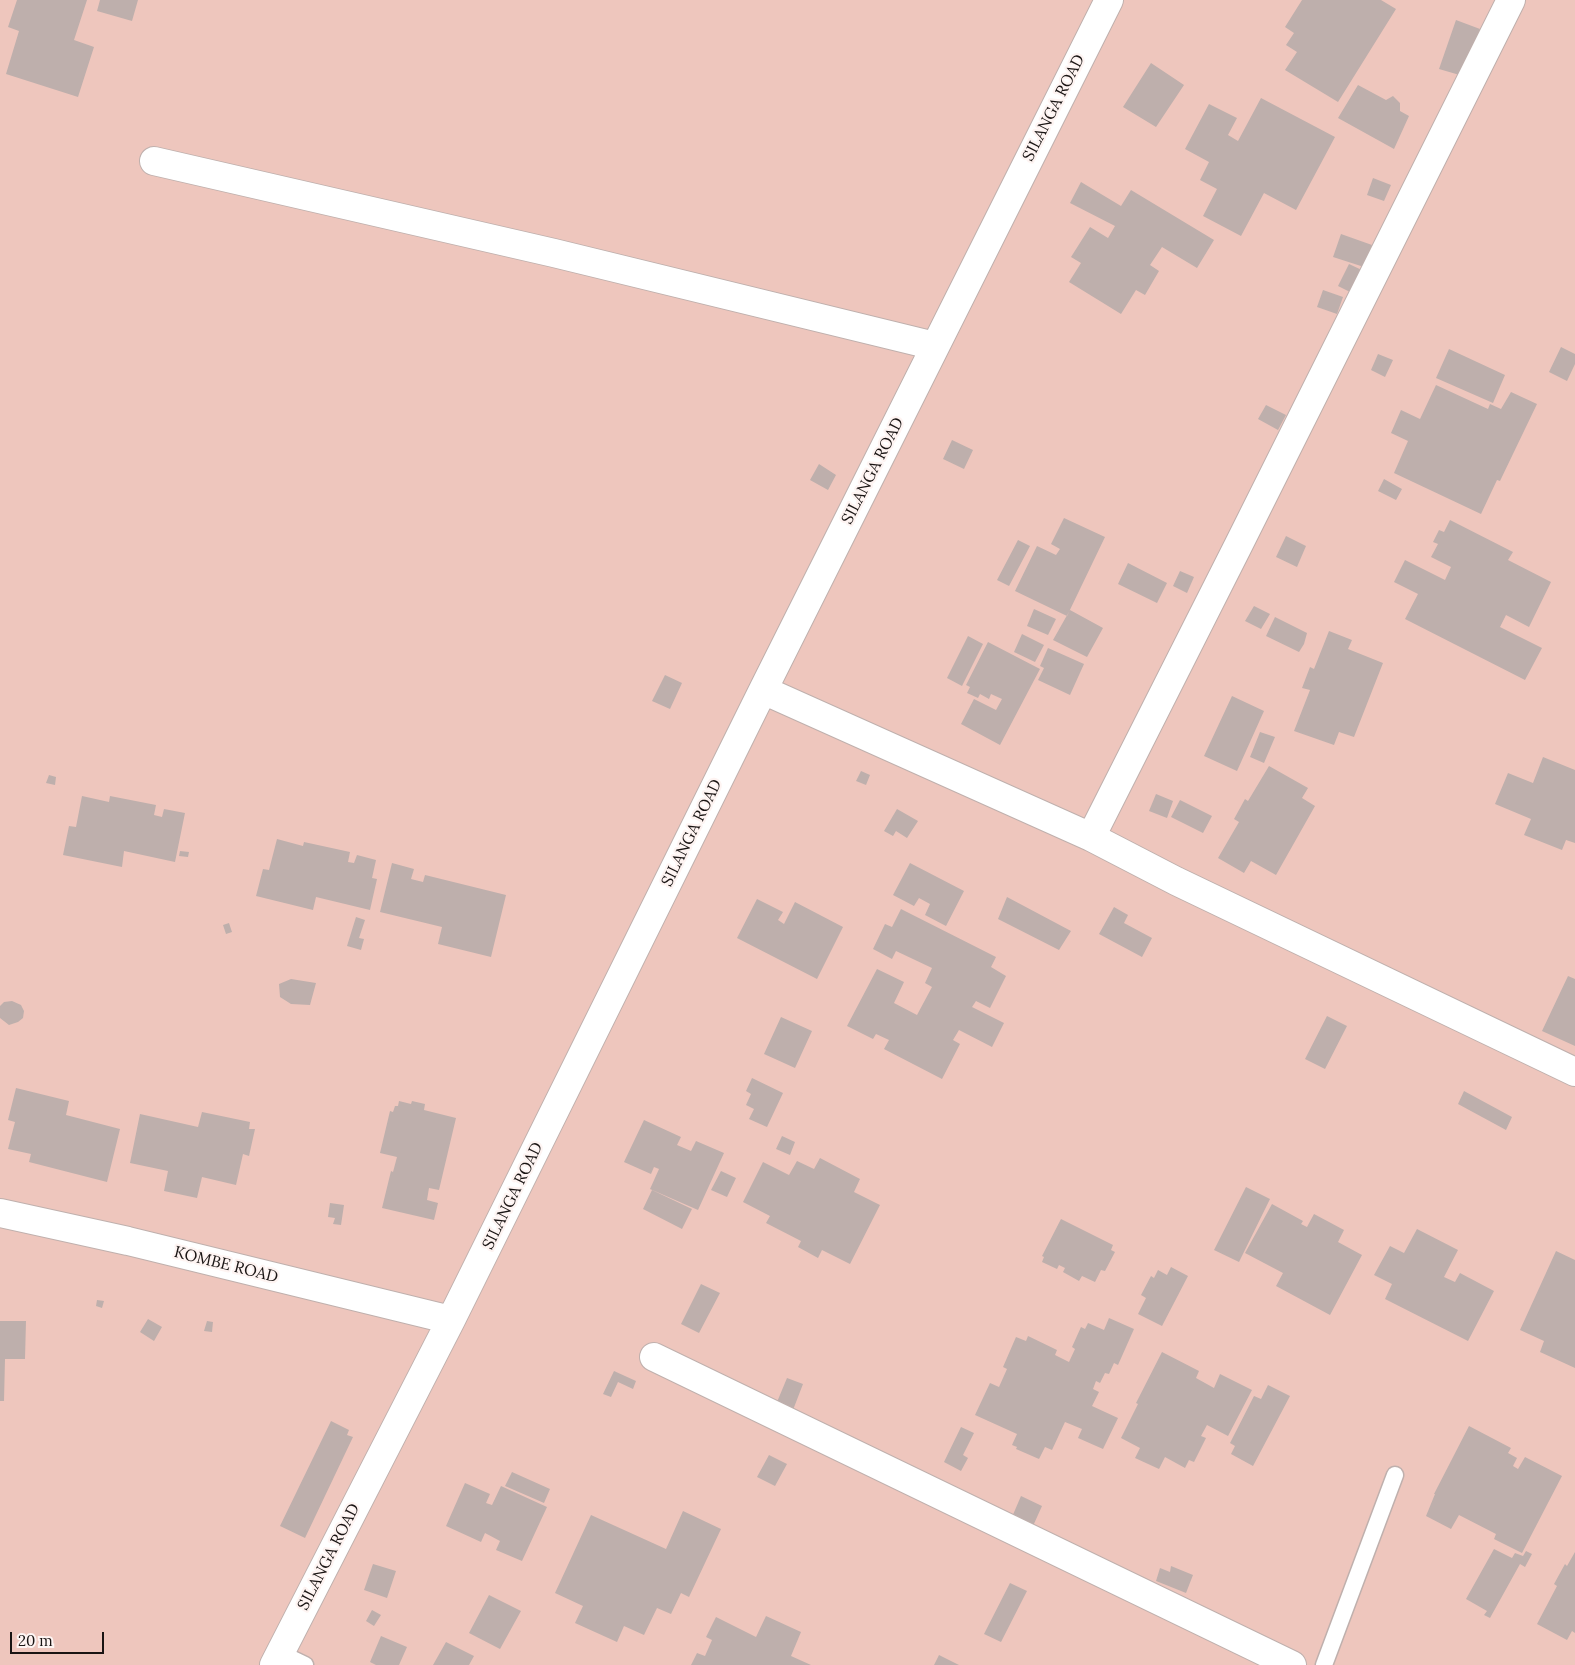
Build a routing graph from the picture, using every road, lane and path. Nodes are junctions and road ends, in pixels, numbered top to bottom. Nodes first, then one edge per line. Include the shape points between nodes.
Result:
1 (1108, 0) edge
2 (1511, 0) edge
3 (154, 161) dead end
4 (935, 346) junction
5 (763, 690) junction
6 (1091, 837) junction
7 (1575, 1072) edge
8 (0, 1213) edge
9 (451, 1320) junction
10 (654, 1357) dead end
11 (1395, 1475) dead end
12 (277, 1659) edge
13 (305, 1665) edge
14 (1292, 1665) edge
15 (1324, 1665) edge

1 - 4 street, SILANGA ROAD
2 - 6 street
3 - 4 street via 554,253
4 - 5 street, SILANGA ROAD
5 - 6 street
5 - 9 street, SILANGA ROAD
6 - 7 street
8 - 9 street, KOMBE ROAD
9 - 12 street, SILANGA ROAD
10 - 14 street
11 - 15 lane
12 - 13 lane

